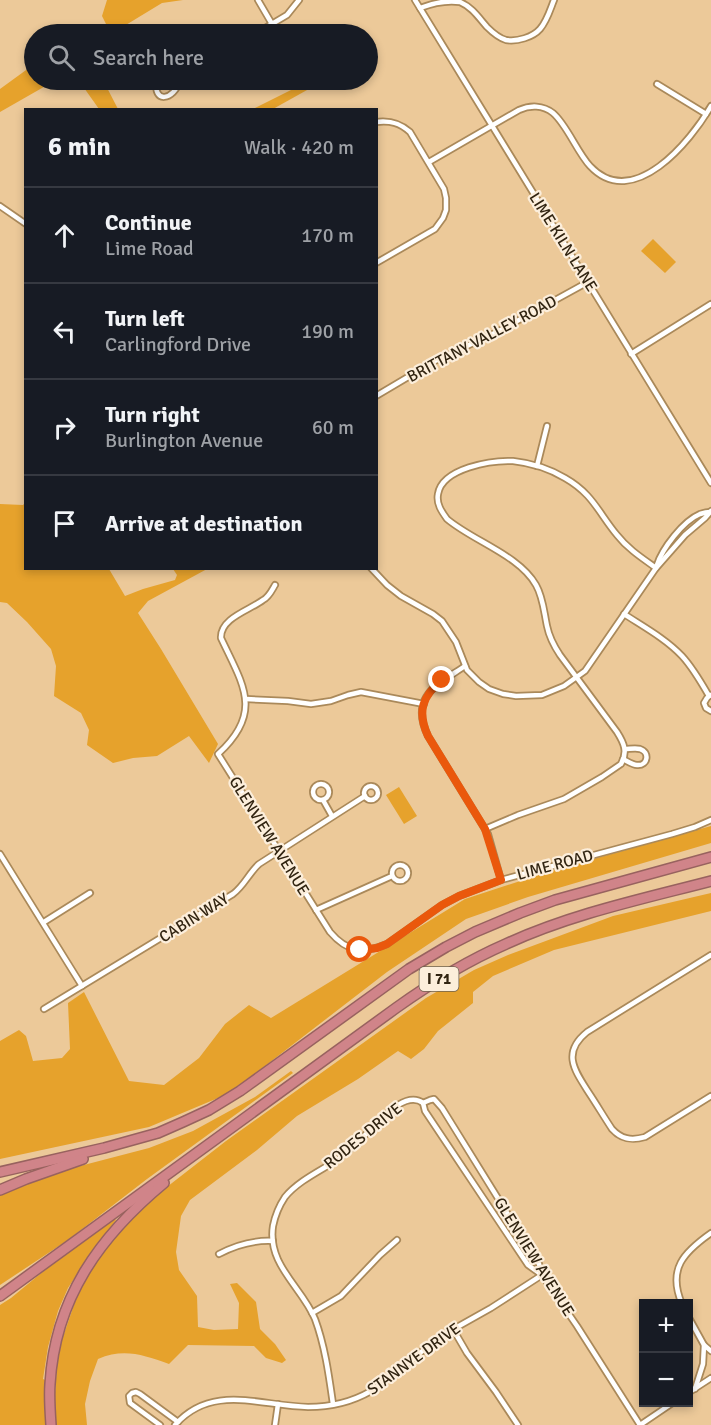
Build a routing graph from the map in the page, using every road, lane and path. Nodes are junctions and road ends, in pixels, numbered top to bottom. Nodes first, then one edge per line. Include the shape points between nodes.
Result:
1 (258, 0) edge
2 (299, 0) edge
3 (415, 0) edge
4 (554, 0) edge
5 (420, 9) junction
6 (272, 24) joint
7 (657, 84) dead end
8 (157, 90) edge
9 (175, 90) edge
10 (711, 106) edge
11 (706, 114) junction
12 (378, 122) edge
13 (492, 126) junction
14 (429, 162) junction
15 (0, 206) edge
16 (24, 223) edge
17 (378, 262) edge
18 (588, 282) junction
19 (711, 304) edge
20 (631, 354) junction
21 (378, 395) edge
22 (547, 426) dead end
23 (537, 466) junction
24 (711, 483) edge
25 (710, 511) edge
26 (689, 522) junction
27 (694, 527) junction
28 (669, 543) junction
29 (674, 547) junction
30 (656, 568) junction
31 (373, 570) edge
32 (275, 585) dead end
33 (624, 614) junction
34 (465, 666) junction
35 (577, 678) junction
36 (710, 695) edge
37 (246, 699) junction
38 (424, 704) junction
39 (711, 711) edge
40 (365, 796) dead end
41 (323, 800) dead end
42 (332, 816) junction
43 (711, 820) edge
44 (485, 829) junction
45 (279, 851) junction
46 (0, 854) edge
47 (711, 857) edge
48 (392, 876) dead end
49 (501, 880) junction
50 (711, 881) edge
51 (90, 892) dead end
52 (316, 910) junction
53 (44, 922) junction
54 (343, 945) joint
55 (711, 955) edge
56 (82, 986) junction
57 (44, 1009) dead end
58 (711, 1096) edge
59 (423, 1103) junction
60 (158, 1133) junction
61 (204, 1148) junction
62 (0, 1172) edge
63 (0, 1190) edge
64 (711, 1233) edge
65 (397, 1240) dead end
66 (273, 1241) junction
67 (219, 1254) dead end
68 (542, 1275) junction
69 (0, 1296) edge
70 (680, 1299) edge
71 (312, 1313) junction
72 (693, 1325) edge
73 (453, 1329) junction
74 (704, 1345) junction
75 (711, 1351) edge
76 (711, 1378) edge
77 (695, 1389) joint
78 (278, 1404) junction
79 (333, 1404) junction
80 (667, 1407) edge
81 (176, 1424) edge
82 (51, 1425) edge
83 (160, 1425) edge
84 (275, 1425) edge
85 (518, 1425) edge
86 (640, 1425) edge

1 - 6 street
2 - 6 street via 287,15
3 - 5 street, LIME KILN LANE
4 - 5 street via 536,34 506,40 462,3 435,2
5 - 13 street, LIME KILN LANE
7 - 11 street
8 - 9 street via 165,97
10 - 11 street
11 - 13 street via 670,158 629,180 608,178 595,171 548,110 536,106 523,108
12 - 14 street via 395,123 408,130
13 - 14 street
13 - 18 street, LIME KILN LANE
14 - 17 street via 445,194 443,218 426,236
15 - 16 street
18 - 20 street, LIME KILN LANE
18 - 21 street, BRITTANY VALLEY ROAD
19 - 20 street
20 - 24 street, LIME KILN LANE
22 - 23 street
23 - 30 street via 564,477 583,491 618,536
23 - 35 street via 507,461 472,466 444,481 438,492 439,504 447,519 514,562 533,579 553,644
25 - 26 street
25 - 27 street
26 - 27 street
26 - 28 street
27 - 29 street
28 - 29 street
28 - 30 street
29 - 30 street
30 - 33 street
31 - 34 street via 401,596 442,621
32 - 37 street via 266,599 226,623 222,630 221,638
33 - 35 street via 590,666
33 - 36 street via 682,656
34 - 35 street via 484,686 516,696 553,692
34 - 38 street via 435,686
35 - 44 street via 623,741 621,764 577,793
36 - 39 street via 705,706
37 - 38 street via 311,704 361,692
37 - 45 street, GLENVIEW AVENUE via 241,727 218,754
38 - 44 street via 422,718 428,736
40 - 42 street, CABIN WAY
41 - 42 street
42 - 45 street, CABIN WAY
43 - 49 street, LIME ROAD
44 - 49 street
45 - 52 street, GLENVIEW AVENUE
45 - 56 street, CABIN WAY via 259,864 233,894
46 - 53 street
47 - 60 highway, I 71 via 555,900 475,932 409,969 240,1091
48 - 52 street
49 - 54 street, LIME ROAD via 442,905 387,944 360,950
50 - 61 highway, I 71 via 570,920 481,955 422,990
51 - 53 street
52 - 54 street, GLENVIEW AVENUE
53 - 56 street
55 - 58 street via 587,1032 575,1045 572,1057 575,1071 612,1129 625,1138 645,1137
56 - 57 street, CABIN WAY
59 - 66 street, RODES DRIVE via 415,1099 401,1103 351,1149 286,1196 273,1224
59 - 68 street via 528,1265
59 - 68 street, GLENVIEW AVENUE via 437,1101 535,1257
60 - 62 highway, I 71
60 - 63 highway via 151,1140 76,1161
61 - 69 highway, I 71
61 - 82 highway via 132,1210 87,1266 68,1304 54,1351
64 - 70 street via 693,1245 680,1263 677,1285
65 - 71 street via 341,1296
66 - 67 street via 238,1245
66 - 71 street via 279,1265
68 - 73 street, STANNYE DRIVE
68 - 86 street, GLENVIEW AVENUE
71 - 79 street
72 - 74 street
73 - 79 street, STANNYE DRIVE via 370,1391
73 - 85 street
74 - 75 street
74 - 77 street
76 - 77 street
78 - 79 street, STANNYE DRIVE
78 - 81 street, STANNYE DRIVE via 212,1401 192,1410
78 - 84 street
80 - 86 street
81 - 83 street via 140,1394 132,1393 130,1403

